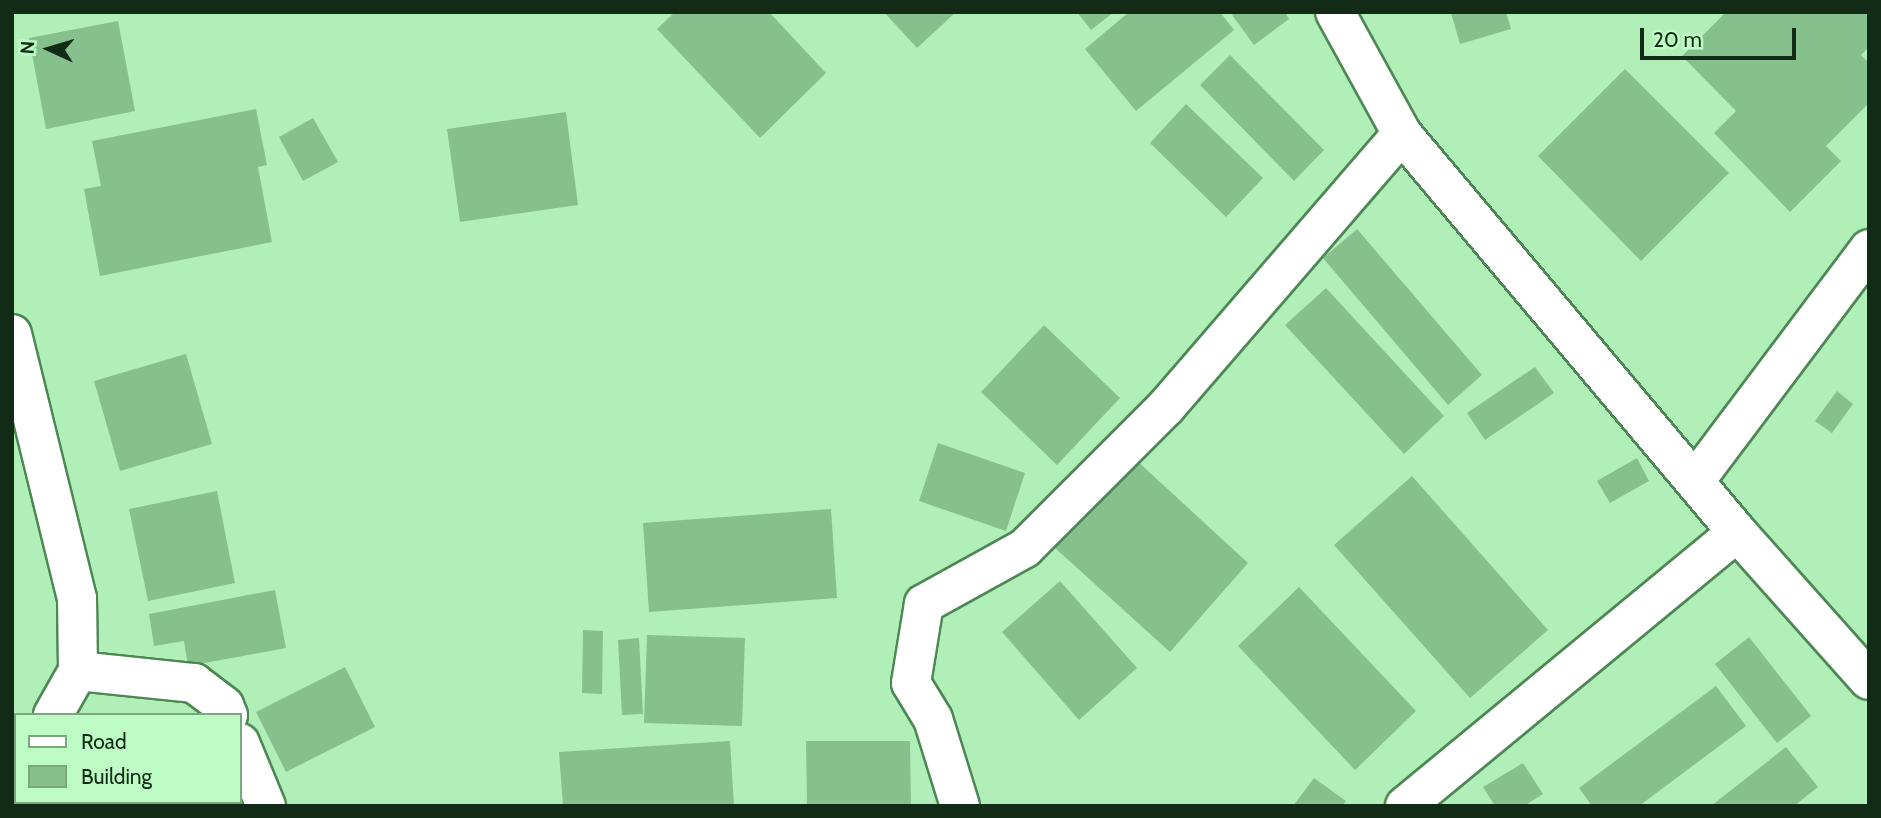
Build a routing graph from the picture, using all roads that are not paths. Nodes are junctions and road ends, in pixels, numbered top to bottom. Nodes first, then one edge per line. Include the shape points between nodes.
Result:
1 (1335, 12) edge
2 (1402, 134) junction
3 (1869, 249) edge
4 (12, 334) edge
5 (1695, 481) junction
6 (1737, 532) junction
7 (78, 671) junction
8 (1869, 680) edge
9 (54, 713) edge
10 (227, 713) edge
11 (242, 748) edge
12 (267, 806) edge
13 (960, 806) edge
14 (1405, 806) edge

1 - 2 street
2 - 5 street
2 - 13 street via 1166,407 1026,548 924,604 911,683 933,719
3 - 5 street
4 - 7 street via 77,598
5 - 6 street
6 - 8 street
6 - 14 street
7 - 9 street
7 - 10 street via 194,683
11 - 12 street

